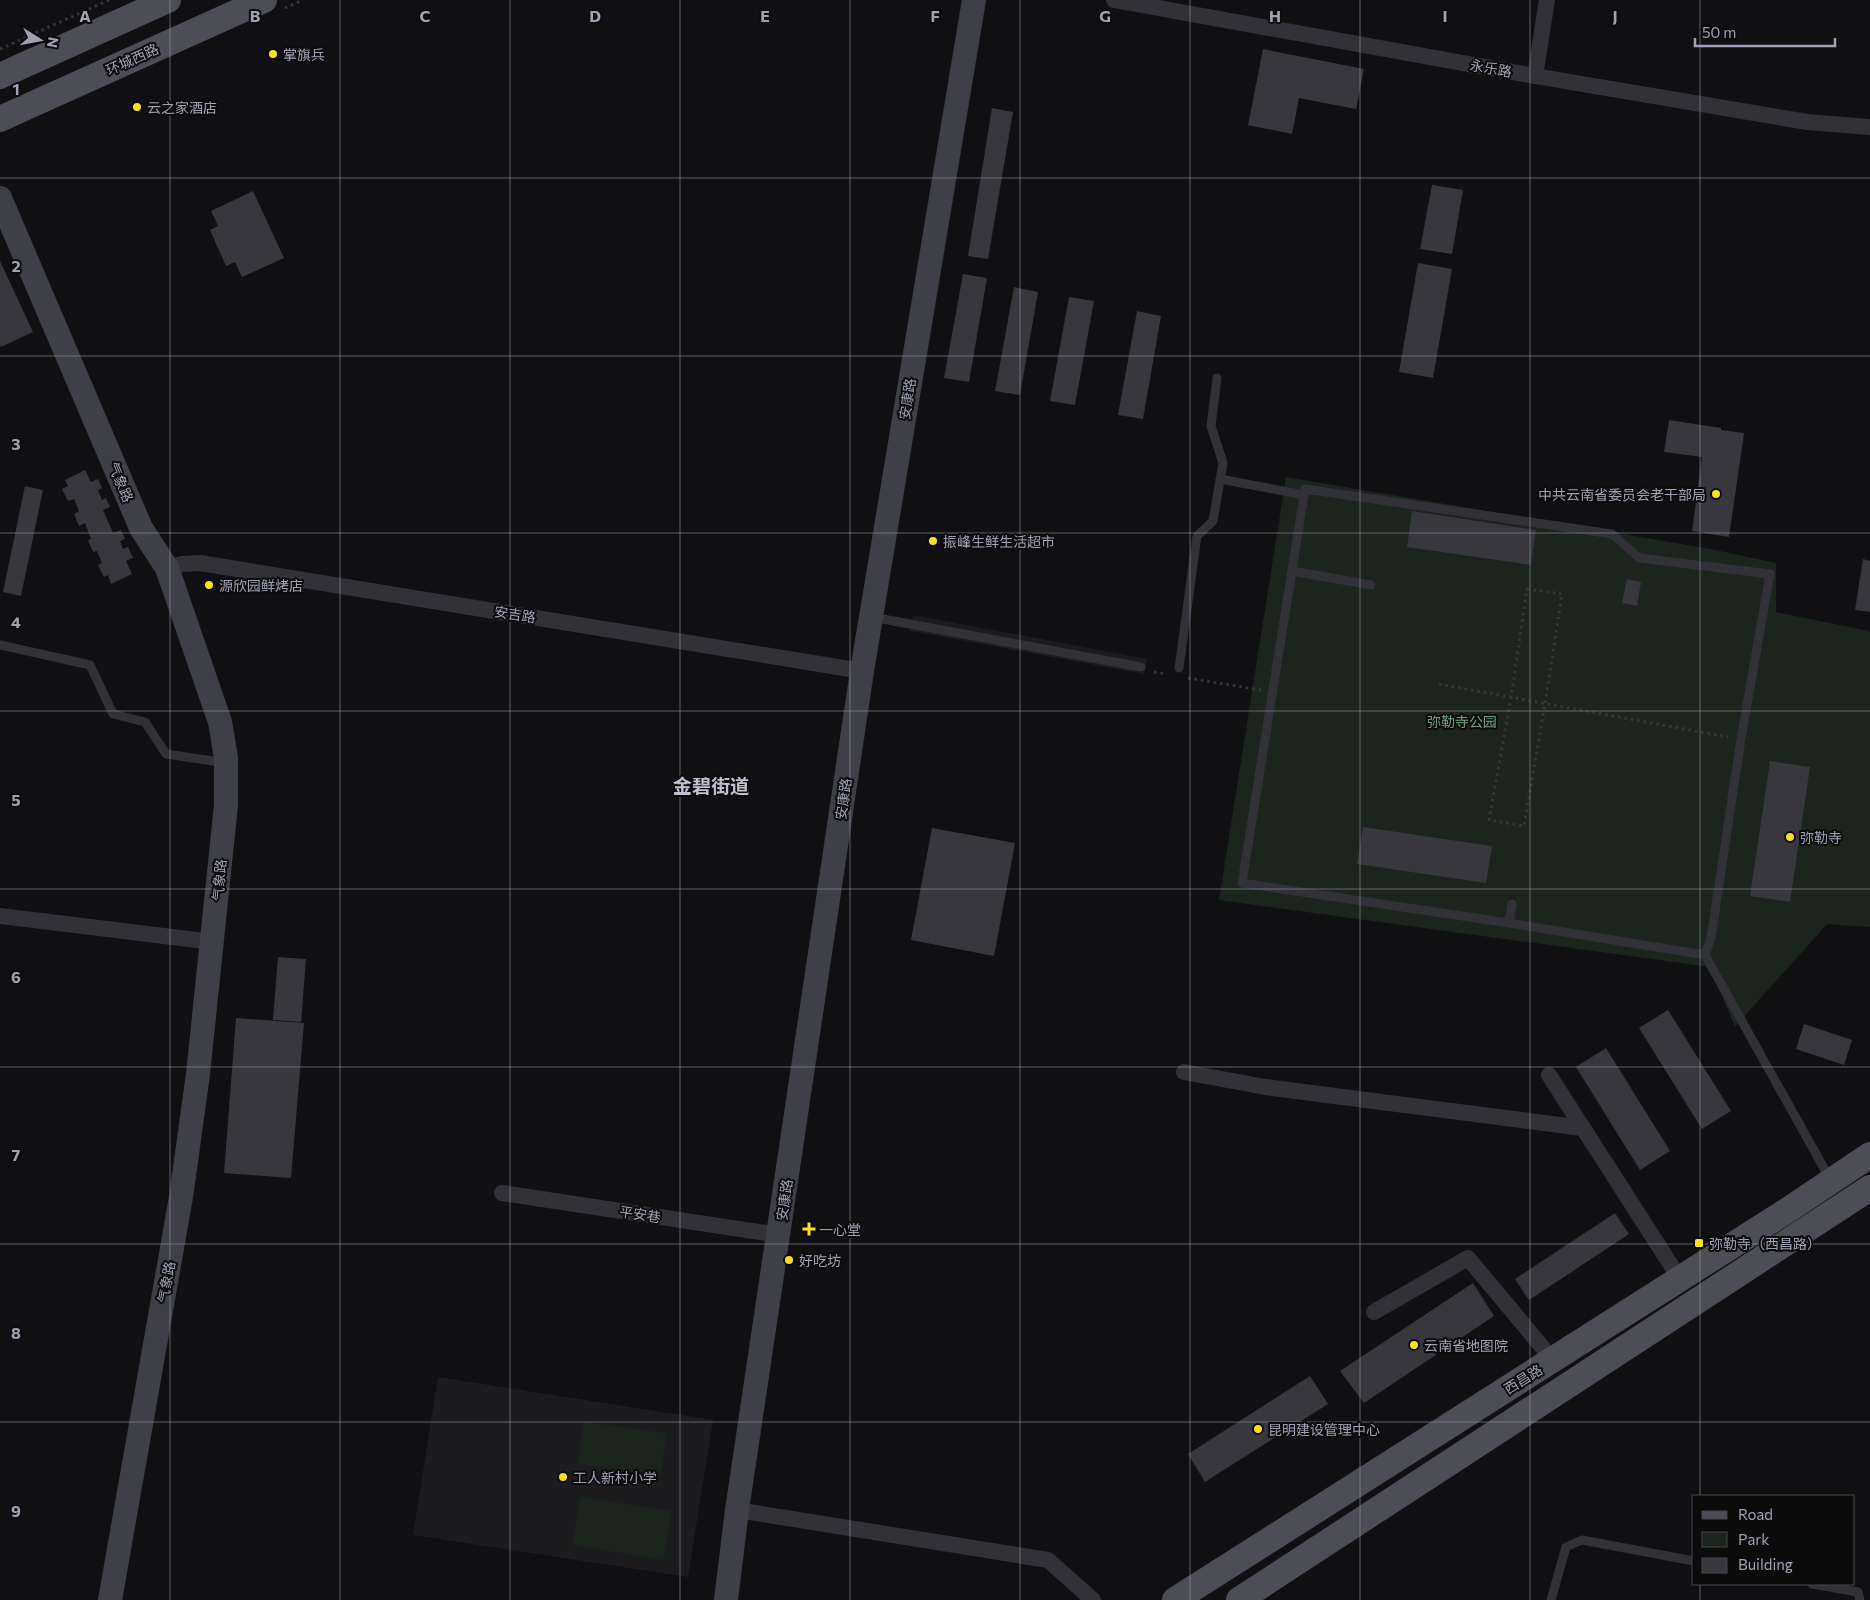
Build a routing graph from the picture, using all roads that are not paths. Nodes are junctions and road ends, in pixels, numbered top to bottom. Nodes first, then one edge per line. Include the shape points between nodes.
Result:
1 (168, 0) edge
2 (264, 0) edge
3 (974, 0) edge
4 (1114, 0) edge
5 (1548, 0) edge
6 (0, 76) edge
7 (1535, 76) junction
8 (0, 119) edge
9 (1870, 127) edge
10 (0, 198) edge
11 (1217, 378) dead end
12 (1220, 478) junction
13 (1304, 495) junction
14 (167, 568) junction
15 (1292, 571) junction
16 (1371, 585) dead end
17 (872, 616) junction
18 (0, 645) edge
19 (1142, 667) road end
20 (862, 671) junction
21 (1180, 672) road end
22 (226, 763) junction
23 (1512, 904) dead end
24 (0, 916) edge
25 (1509, 923) junction
26 (213, 942) junction
27 (1704, 955) junction
28 (1184, 1072) dead end
29 (1549, 1075) dead end
30 (1583, 1128) junction
31 (1870, 1155) edge
32 (1832, 1182) junction
33 (1870, 1188) edge
34 (502, 1193) dead end
35 (779, 1236) junction
36 (1680, 1279) junction
37 (1374, 1312) dead end
38 (1552, 1360) junction
39 (738, 1510) junction
40 (1692, 1561) edge
41 (1818, 1585) edge
42 (110, 1600) edge
43 (726, 1600) edge
44 (1093, 1600) edge
45 (1175, 1600) edge
46 (1239, 1600) edge
47 (1551, 1600) edge
48 (1860, 1600) edge

1 - 6 main road
2 - 8 main road, 环城西路
3 - 17 street, 安康路
4 - 7 street, 永乐路
5 - 7 street
7 - 9 street, 永乐路 via 1807,122
10 - 14 street, 气象路 via 141,528
11 - 12 lane via 1211,426 1223,463
12 - 13 lane
12 - 21 lane via 1213,520 1197,536
13 - 15 lane
13 - 27 lane via 1305,489 1612,534 1639,558 1770,574 1711,938
14 - 20 street, 安吉路 via 200,563
14 - 22 street, 气象路 via 220,722
15 - 16 lane
15 - 25 lane via 1242,883
17 - 19 lane
17 - 20 street, 安康路
18 - 22 lane via 90,665 113,714 145,722 166,754
20 - 35 street, 安康路
22 - 26 street, 气象路 via 226,805
23 - 25 lane
24 - 26 street
25 - 27 lane
26 - 42 street, 气象路 via 181,1196
27 - 32 lane
28 - 30 street via 1264,1086
29 - 30 street
30 - 36 street
31 - 32 main road, 西昌路
32 - 36 main road, 西昌路
33 - 46 main road, 西昌路
34 - 35 street, 平安巷
35 - 39 street, 安康路
36 - 38 main road, 西昌路
37 - 38 street via 1468,1258
38 - 45 main road, 西昌路
39 - 43 street, 安康路
39 - 44 street via 1048,1560
40 - 47 lane via 1582,1540 1566,1546
41 - 48 lane via 1858,1592

